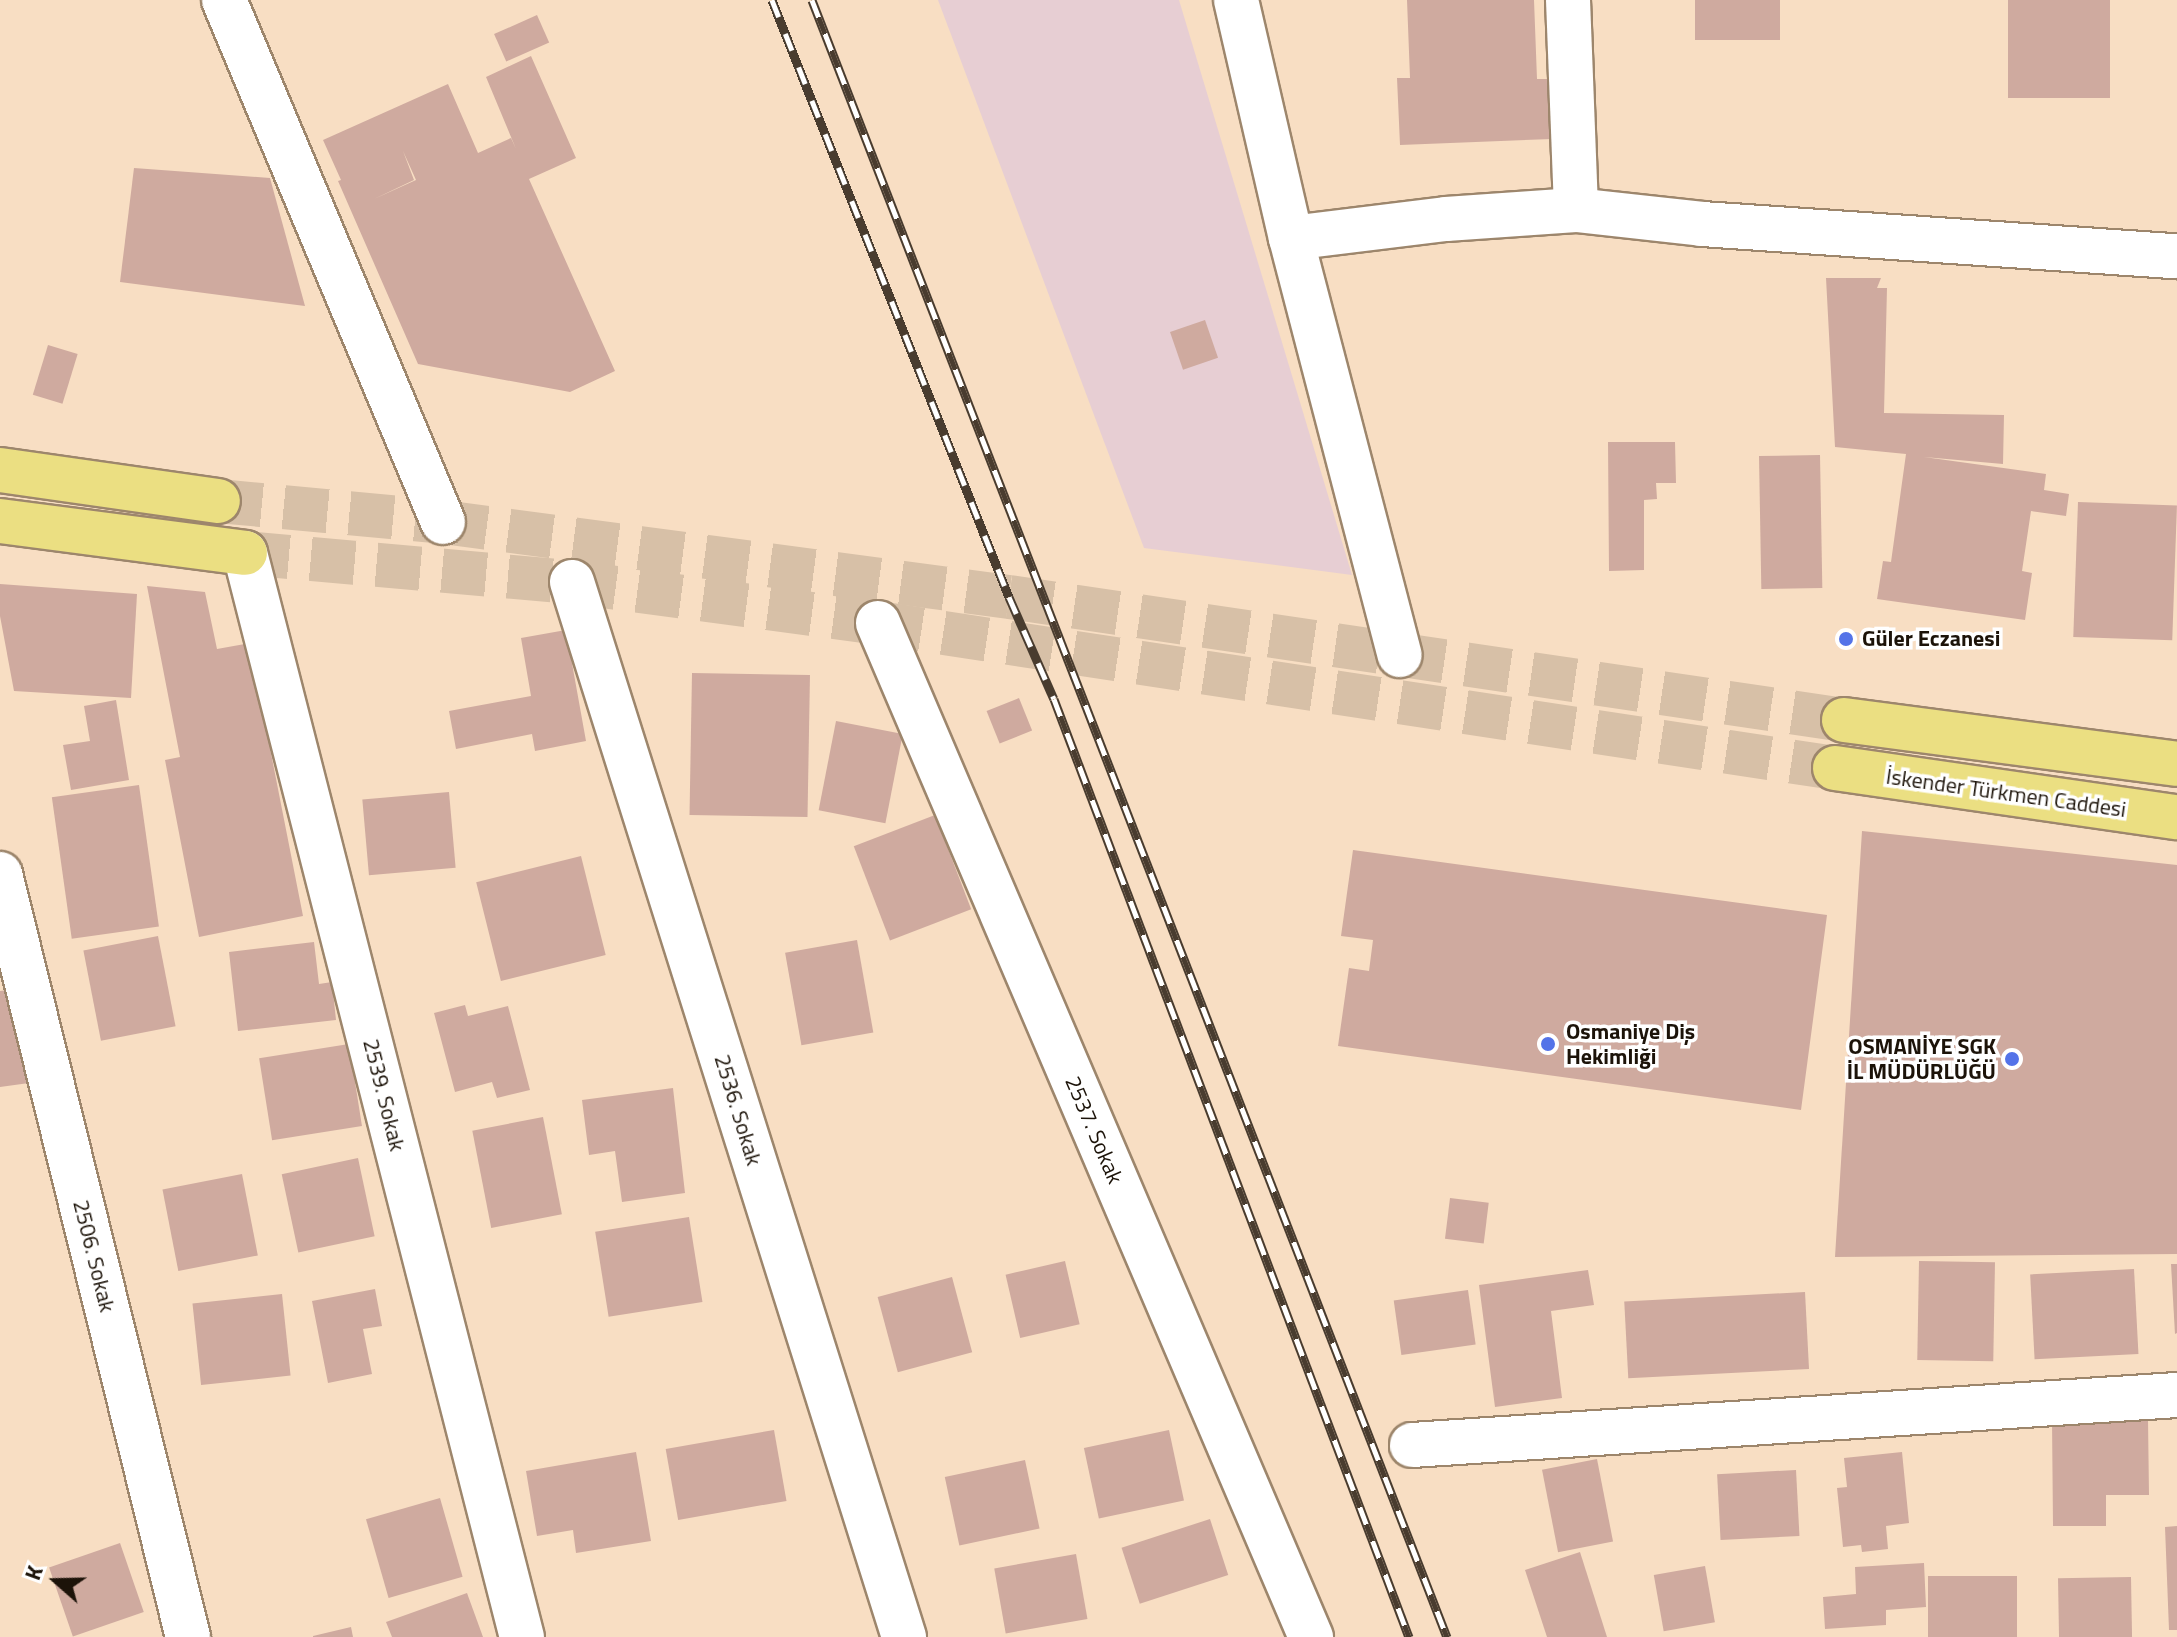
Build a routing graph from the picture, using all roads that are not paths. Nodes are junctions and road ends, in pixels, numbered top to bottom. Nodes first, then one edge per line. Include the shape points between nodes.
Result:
1 (224, 0) edge
2 (1236, 0) edge
3 (1568, 0) edge
4 (1576, 210) junction
5 (1291, 238) junction
6 (2177, 256) edge
7 (0, 470) edge
8 (218, 501) tunnel mouth
9 (0, 521) edge
10 (443, 522) dead end
11 (245, 553) joint
12 (572, 582) dead end
13 (878, 623) dead end
14 (1400, 655) dead end
15 (1844, 720) tunnel mouth
16 (2177, 764) edge
17 (1835, 768) tunnel mouth
18 (2177, 817) edge
19 (0, 874) edge
20 (2177, 1395) edge
21 (1412, 1445) dead end
22 (188, 1637) edge
23 (522, 1637) edge
24 (904, 1637) edge
25 (1311, 1637) edge

1 - 10 street
2 - 5 street
3 - 4 street
4 - 5 street
4 - 6 street via 1702,224
5 - 14 street
7 - 8 main road
9 - 11 main road
11 - 23 street, 2539. Sokak
12 - 24 street, 2536. Sokak
13 - 25 street, 2537. Sokak
15 - 16 main road
17 - 18 main road, İskender Türkmen Caddesi
19 - 22 street, 2506. Sokak
20 - 21 street

